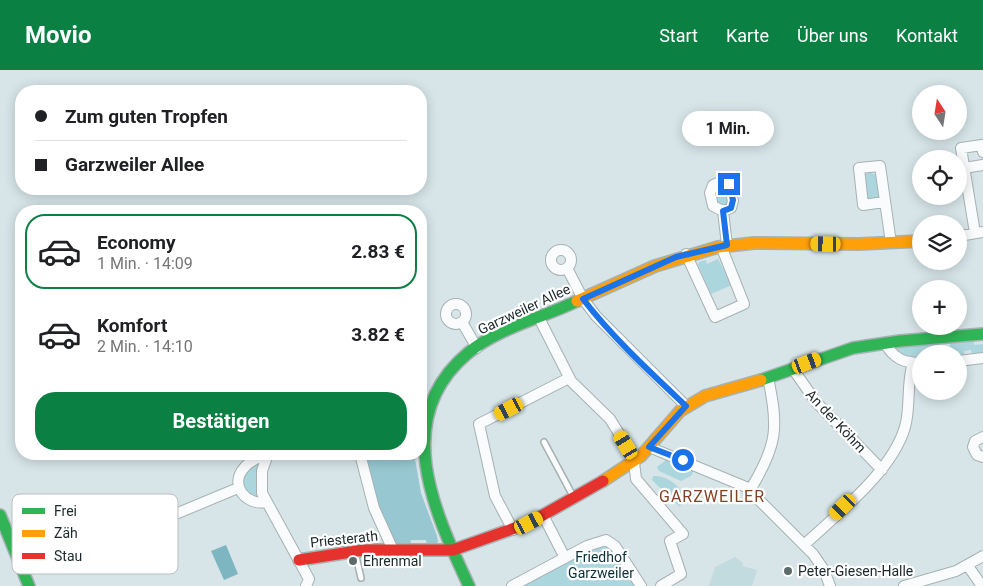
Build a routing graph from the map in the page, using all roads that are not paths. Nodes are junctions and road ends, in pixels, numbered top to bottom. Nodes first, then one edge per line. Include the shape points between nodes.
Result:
1 (961, 150) edge
2 (983, 152) edge
3 (983, 165) edge
4 (967, 168) edge
5 (967, 181) edge
6 (884, 202) dead end
7 (723, 211) dead end
8 (979, 232) edge
9 (912, 242) edge
10 (891, 243) junction
11 (724, 246) junction
12 (686, 254) junction
13 (567, 268) dead end
14 (583, 299) junction
15 (539, 318) junction
16 (462, 322) dead end
17 (983, 334) edge
18 (885, 343) junction
19 (477, 348) junction
20 (983, 358) edge
21 (967, 360) edge
22 (912, 362) edge
23 (793, 369) junction
24 (569, 378) junction
25 (768, 378) junction
26 (912, 389) edge
27 (427, 403) edge
28 (686, 406) junction
29 (983, 437) edge
30 (544, 442) dead end
31 (649, 447) junction
32 (983, 457) edge
33 (257, 460) edge
34 (266, 460) edge
35 (362, 460) edge
36 (425, 460) edge
37 (634, 462) junction
38 (882, 470) junction
39 (238, 488) junction
40 (750, 490) junction
41 (574, 499) junction
42 (266, 502) junction
43 (178, 513) edge
44 (0, 515) edge
45 (543, 515) junction
46 (513, 530) junction
47 (12, 544) edge
48 (804, 545) junction
49 (393, 550) junction
50 (453, 550) junction
51 (355, 551) junction
52 (983, 556) edge
53 (565, 558) junction
54 (299, 560) junction
55 (968, 566) junction
56 (24, 574) edge
57 (361, 578) dead end
58 (310, 584) edge
59 (29, 586) edge
60 (469, 586) edge
61 (512, 586) edge
62 (641, 586) edge
63 (661, 586) edge
64 (830, 586) edge
65 (904, 586) edge
66 (982, 586) edge

1 - 2 street via 982,145
3 - 4 street
5 - 8 street
6 - 10 street
7 - 11 street
9 - 10 street, Garzweiler Allee
10 - 11 street, Garzweiler Allee
11 - 12 street, Garzweiler Allee
11 - 12 street via 744,304 715,317
12 - 14 street, Garzweiler Allee
13 - 14 street, Garzweiler Allee
14 - 15 street, Garzweiler Allee
14 - 28 street via 602,323
15 - 19 street, Garzweiler Allee
15 - 24 street
16 - 19 street, Garzweiler Allee
17 - 18 street
18 - 22 street via 895,357
18 - 23 street via 842,351
19 - 27 street, Garzweiler Allee via 445,374
20 - 21 street
23 - 25 street
23 - 38 street, An der Köhm via 816,402
24 - 37 street via 612,422
24 - 46 street via 479,424 496,496
25 - 28 street via 714,392
25 - 40 street via 775,414 772,443 767,462
26 - 38 street via 898,446
28 - 31 street, Priesterath
29 - 32 street via 975,441 973,447
30 - 41 lane
31 - 37 street, Priesterath
31 - 40 street via 724,476
33 - 39 street, Priesterath via 244,467
34 - 42 street, Priesterath via 261,476
35 - 49 street, Priesterath via 374,508
36 - 50 street, Garzweiler Allee via 427,482
37 - 41 street, Priesterath
37 - 63 street via 636,479 683,534 670,541 681,574
38 - 48 street
39 - 42 street via 251,501
39 - 43 street
40 - 48 street
41 - 45 street, Priesterath
42 - 54 street, Priesterath
44 - 47 street
45 - 46 street, Priesterath
45 - 53 street
46 - 50 street, Priesterath
48 - 64 street via 821,565
49 - 50 street, Priesterath
49 - 51 street, Priesterath
50 - 60 street, Garzweiler Allee
51 - 54 street, Priesterath
51 - 57 lane
52 - 55 street
53 - 61 street
53 - 62 street via 606,540 615,546
54 - 58 street, Priesterath
55 - 65 street
55 - 66 street
56 - 59 street

